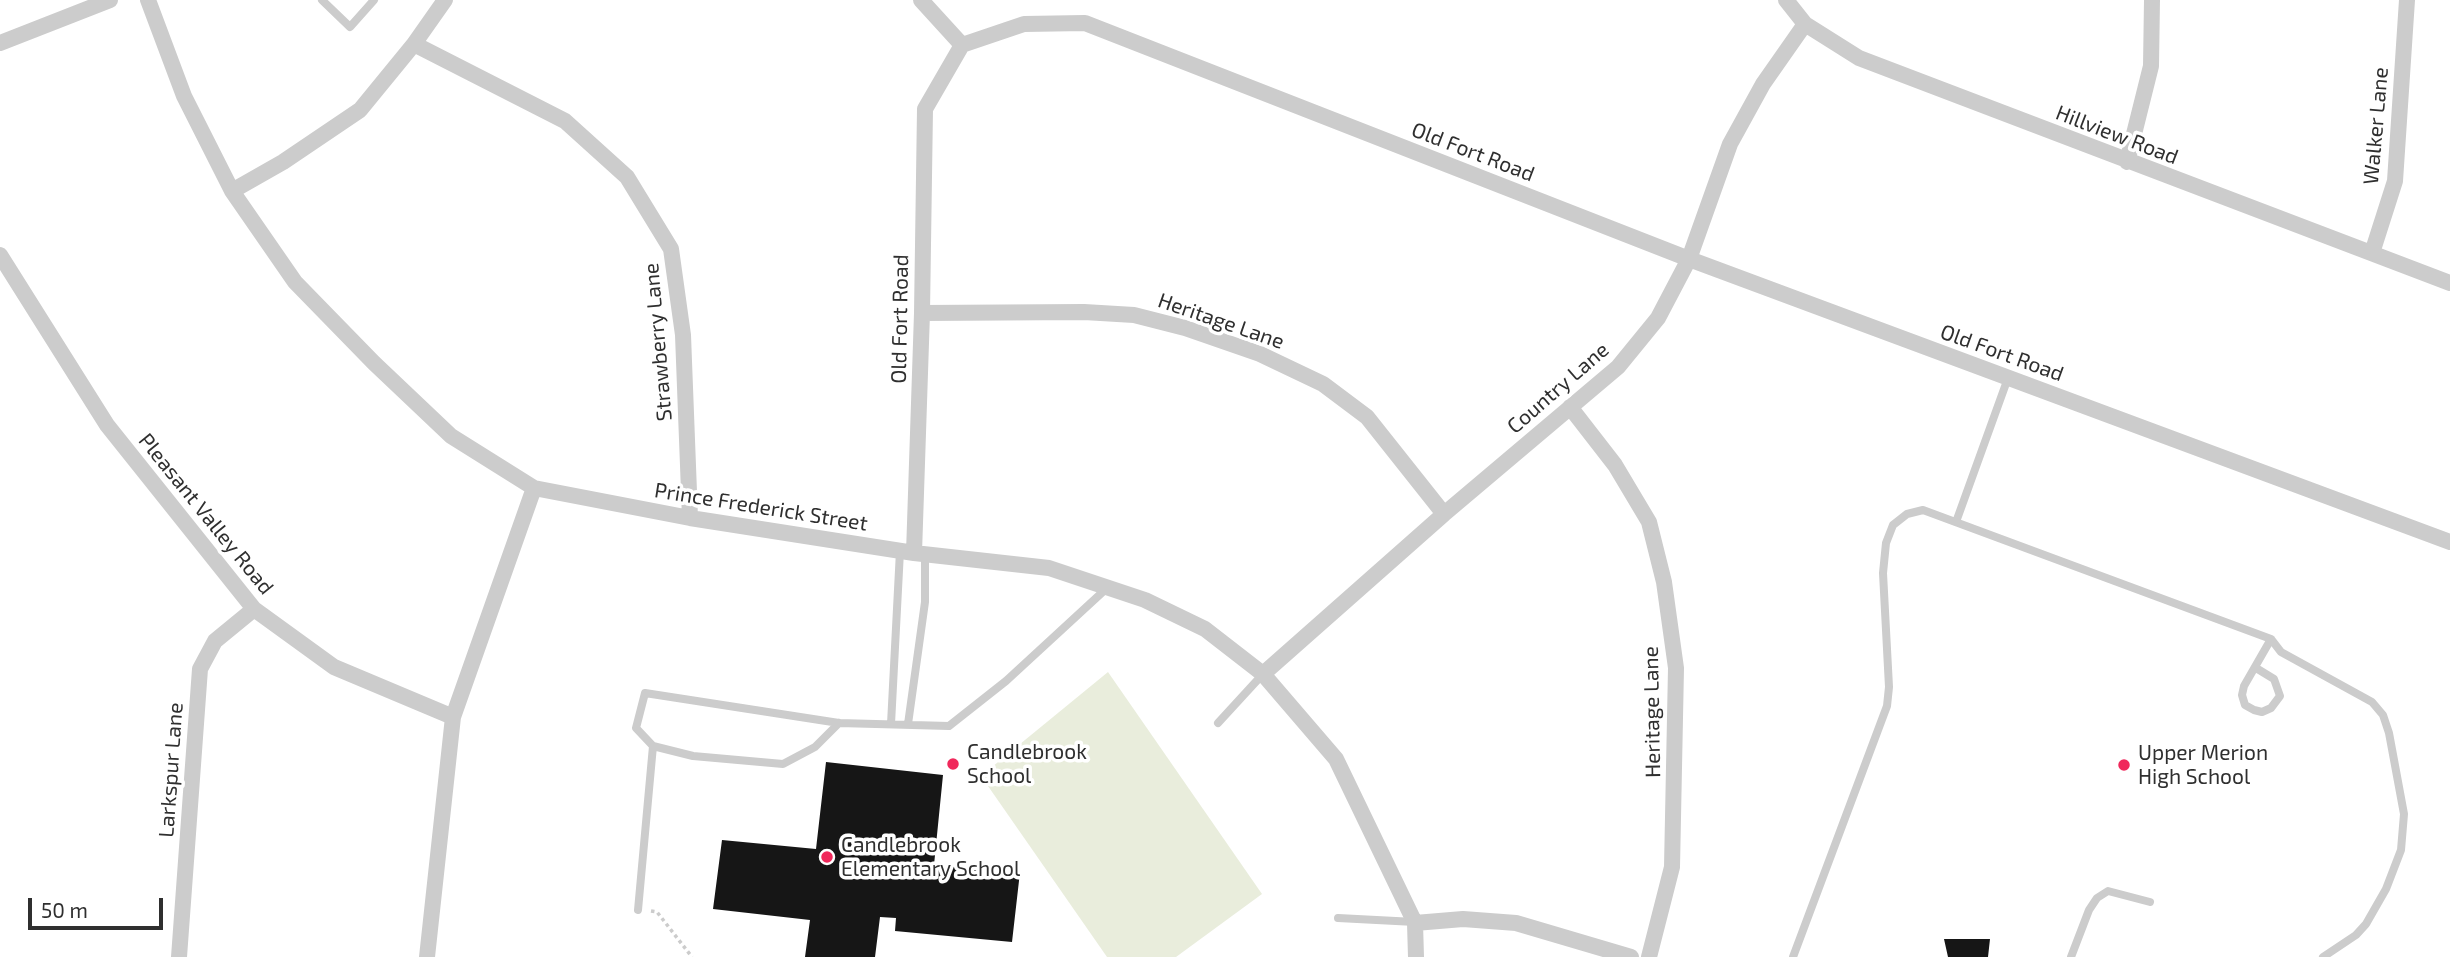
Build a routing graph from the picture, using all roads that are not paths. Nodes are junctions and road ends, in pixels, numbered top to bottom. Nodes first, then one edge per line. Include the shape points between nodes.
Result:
1 (110, 0) edge
2 (148, 0) edge
3 (322, 0) edge
4 (374, 0) edge
5 (445, 0) edge
6 (921, 0) edge
7 (1786, 0) edge
8 (2152, 0) edge
9 (2407, 0) edge
10 (1805, 24) junction
11 (0, 43) edge
12 (414, 44) junction
13 (962, 44) junction
14 (2127, 162) junction
15 (232, 191) junction
16 (2372, 253) junction
17 (0, 255) edge
18 (1689, 259) junction
19 (2450, 283) edge
20 (922, 313) junction
21 (2008, 378) junction
22 (1570, 408) junction
23 (534, 488) junction
24 (1444, 514) junction
25 (690, 518) junction
26 (1955, 522) junction
27 (2450, 542) edge
28 (913, 552) junction
29 (1107, 587) junction
30 (254, 609) junction
31 (2271, 639) junction
32 (2256, 668) junction
33 (1263, 674) junction
34 (453, 717) junction
35 (839, 723) junction
36 (1218, 723) dead end
37 (891, 724) junction
38 (908, 724) junction
39 (653, 746) junction
40 (2150, 902) dead end
41 (638, 910) road end
42 (1338, 918) dead end
43 (1415, 922) junction
44 (179, 957) edge
45 (427, 957) edge
46 (1416, 957) edge
47 (1631, 957) edge
48 (1649, 957) edge
49 (1793, 957) edge
50 (2071, 957) edge
51 (2323, 957) edge

1 - 11 street
2 - 15 street, Prince Frederick Street via 184,96
3 - 4 lane via 350,27
5 - 12 street
6 - 13 street
7 - 10 street, Hillview Road
8 - 14 street via 2151,66
9 - 16 street, Walker Lane via 2395,181
10 - 14 street, Hillview Road via 1859,58
10 - 18 street, Country Lane via 1730,144
12 - 15 street via 360,110
12 - 25 street, Strawberry Lane via 565,121 627,177 671,249 683,335
13 - 18 street, Old Fort Road via 1024,24 1085,23
13 - 20 street, Old Fort Road via 925,109
14 - 16 street, Hillview Road
15 - 23 street, Prince Frederick Street via 295,282 374,363 451,436
16 - 19 street, Hillview Road
17 - 30 street, Pleasant Valley Road via 107,425
18 - 21 street, Old Fort Road
18 - 22 street, Country Lane via 1658,318 1618,367
20 - 24 street, Heritage Lane via 1134,315 1260,354 1323,384 1367,417
20 - 28 street, Old Fort Road
21 - 26 lane
21 - 27 street, Old Fort Road
22 - 24 street, Country Lane
22 - 48 street, Heritage Lane via 1615,465 1649,522 1664,582 1676,668 1672,867
23 - 25 street, Prince Frederick Street
23 - 34 street
24 - 33 street, Country Lane
25 - 28 street, Prince Frederick Street
26 - 31 lane
26 - 49 lane via 1923,510 1907,514 1893,525 1886,543 1887,706
28 - 29 street, Prince Frederick Street via 1049,568
28 - 37 lane
28 - 38 lane via 925,602
29 - 33 street, Prince Frederick Street via 1205,629
29 - 38 lane via 1006,681 949,726
30 - 34 street, Pleasant Valley Road via 334,667
30 - 44 street, Larkspur Lane via 215,641 200,669
31 - 32 lane
31 - 51 lane via 2281,652 2372,702 2383,715 2398,776 2404,832 2386,889 2356,935
32 - 32 lane via 2242,695 2245,705 2262,712 2280,696 2274,679
33 - 36 lane
33 - 43 street, Prince Frederick Street via 1336,759
34 - 45 street
35 - 37 lane
35 - 39 lane via 814,747 783,764 693,756
35 - 39 lane via 645,693 636,729
37 - 38 lane
39 - 41 lane
40 - 50 lane via 2108,891 2097,898
42 - 43 lane
43 - 46 street, Prince Frederick Street
43 - 47 street via 1516,923

